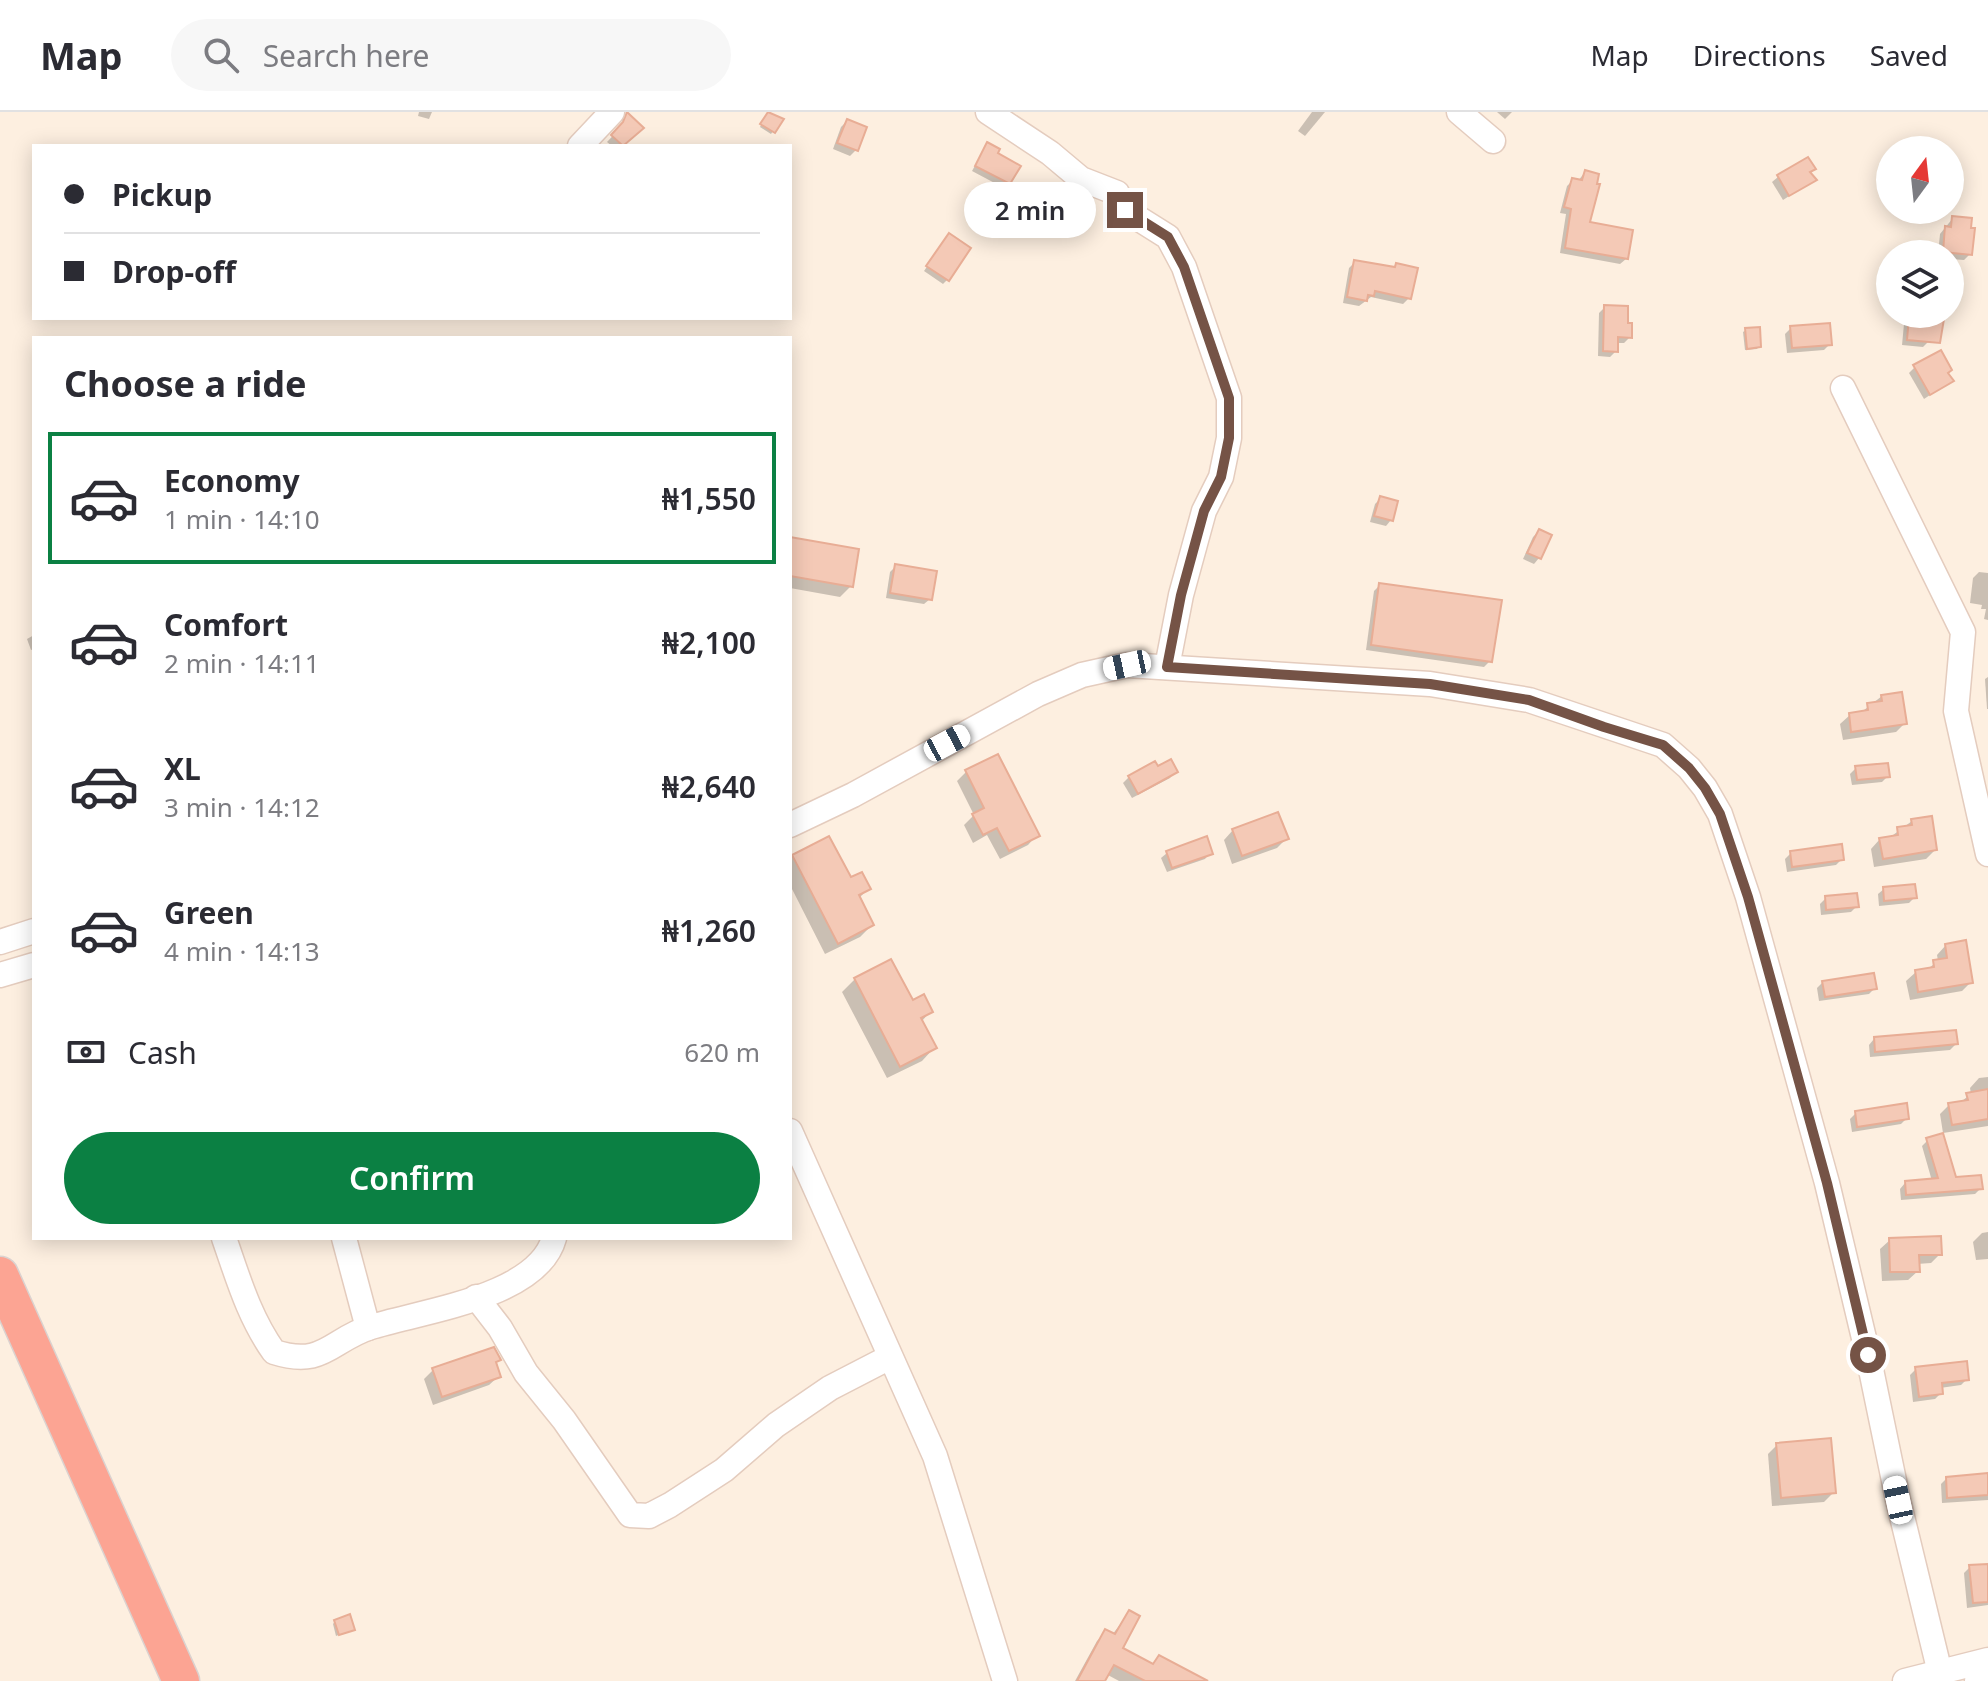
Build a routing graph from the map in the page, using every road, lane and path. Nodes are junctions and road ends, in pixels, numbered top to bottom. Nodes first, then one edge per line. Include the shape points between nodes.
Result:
1 (612, 112) edge
2 (988, 112) edge
3 (1459, 112) edge
4 (1493, 141) dead end
5 (582, 144) edge
6 (1843, 388) dead end
7 (1167, 667) junction
8 (792, 824) edge
9 (1988, 854) edge
10 (32, 932) edge
11 (0, 942) edge
12 (32, 966) edge
13 (0, 975) edge
14 (792, 1144) edge
15 (225, 1240) edge
16 (345, 1240) edge
17 (553, 1240) edge
18 (0, 1275) edge
19 (476, 1297) junction
20 (368, 1328) junction
21 (890, 1357) junction
22 (1988, 1660) edge
23 (1941, 1676) edge
24 (174, 1678) edge
25 (1988, 1678) edge
26 (1005, 1681) edge
27 (1905, 1681) edge
28 (1977, 1681) edge

1 - 5 street
2 - 7 street via 1081,179 1117,193 1125,210 1168,237 1184,267 1229,398 1229,438 1221,477 1204,511
3 - 4 street
6 - 9 street via 1963,632 1956,711
7 - 8 street via 1127,665 1082,675
7 - 23 street via 1430,684 1529,700 1663,745 1705,788 1720,814 1748,897 1827,1183
10 - 11 street
12 - 13 street
14 - 21 street
15 - 20 street via 253,1319 274,1352 319,1355
16 - 20 street
17 - 19 street via 543,1261 527,1274
18 - 24 highway
19 - 20 street
19 - 21 street via 630,1515 649,1516 670,1505 830,1388
21 - 26 street via 935,1456
22 - 23 street
23 - 27 street
25 - 28 street

